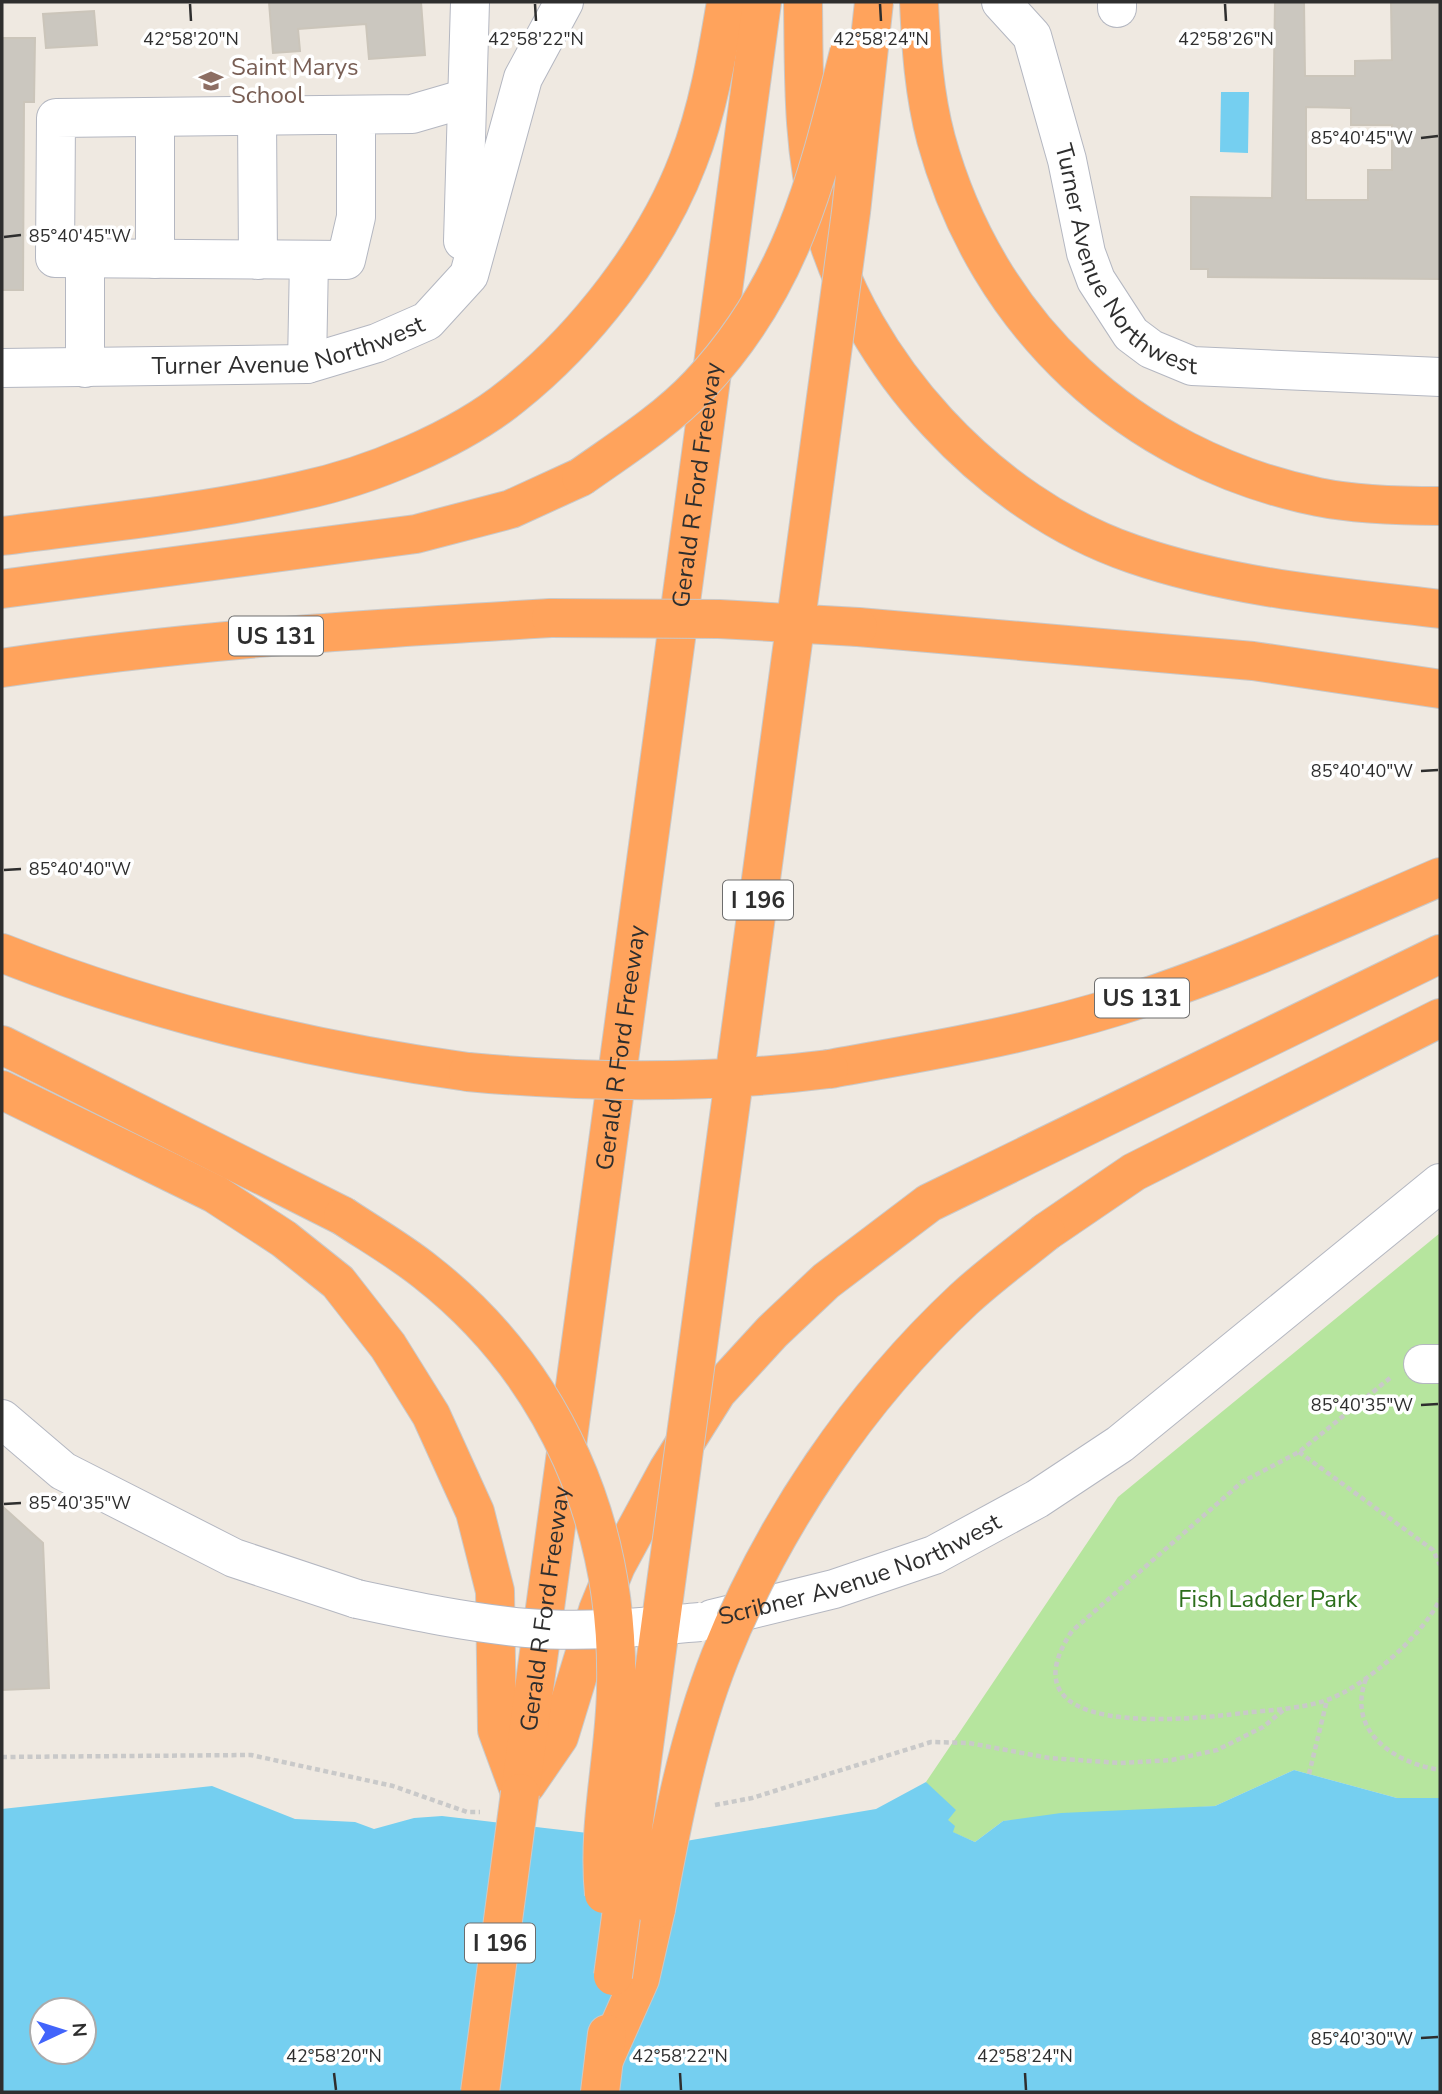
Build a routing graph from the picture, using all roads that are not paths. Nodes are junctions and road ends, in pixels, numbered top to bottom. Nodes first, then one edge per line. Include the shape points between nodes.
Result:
1 (470, 2) edge
2 (564, 2) edge
3 (862, 2) edge
4 (874, 2) edge
5 (919, 2) edge
6 (1000, 2) edge
7 (750, 5) edge
8 (803, 6) edge
9 (467, 98) junction
10 (356, 115) junction
11 (257, 116) junction
12 (155, 117) junction
13 (85, 259) junction
14 (155, 259) junction
15 (258, 260) junction
16 (309, 260) junction
17 (453, 293) junction
18 (307, 364) junction
19 (2, 368) edge
20 (85, 368) junction
21 (1440, 377) edge
22 (1440, 506) edge
23 (2, 536) edge
24 (2, 589) edge
25 (1440, 609) edge
26 (2, 668) edge
27 (1440, 690) edge
28 (1440, 877) edge
29 (2, 953) edge
30 (1440, 954) edge
31 (1440, 1017) edge
32 (2, 1045) edge
33 (2, 1090) edge
34 (1440, 1183) edge
35 (2, 1419) edge
36 (528, 1734) junction
37 (613, 1976) junction
38 (602, 2076) edge
39 (480, 2092) edge

1 - 9 street
2 - 17 street, Turner Avenue Northwest via 523,78 469,275
3 - 24 highway, bridge via 810,201 758,310 698,386 653,426 581,477 511,509 416,534
4 - 37 highway, I 196, bridge via 851,212
5 - 22 highway via 921,50 936,139 967,221 1010,300 1084,383 1152,432 1237,475 1321,498
6 - 21 street, Turner Avenue Northwest via 1032,36 1067,160 1086,253 1096,280 1131,334 1151,349 1192,366
7 - 23 highway via 717,59 688,163 654,232 618,285 512,397 453,434 368,471 301,491
7 - 36 highway, Gerald R Ford Freeway / I 196
8 - 25 highway via 805,117 813,184 837,266 863,324 909,390 954,438 1038,509 1133,554 1210,576
9 - 10 street via 412,114
9 - 17 street via 463,248
10 - 11 street
10 - 16 street via 356,217 345,260
11 - 12 street
11 - 15 street
12 - 13 street via 56,118 55,258
12 - 14 street
13 - 14 street
13 - 20 street
14 - 15 street
15 - 16 street
16 - 18 street
17 - 18 street, Turner Avenue Northwest via 427,321 404,333
18 - 20 street, Turner Avenue Northwest
19 - 20 street, Turner Avenue Northwest
26 - 27 highway, US 131, bridge via 284,635 551,618 719,619 1240,660
28 - 29 highway, US 131, bridge via 1185,984 1114,1007 1014,1034 779,1076 550,1080 396,1062 273,1038 111,993
30 - 36 highway via 929,1203 826,1281 717,1392 668,1470 616,1566 594,1623
31 - 38 highway, bridge via 1144,1166 1046,1232 964,1299 887,1383 811,1482 765,1561 720,1656 675,1805 640,1979
32 - 37 highway, bridge via 343,1216 452,1294 488,1329 529,1382 576,1466 608,1566 617,1679 603,1885
33 - 36 highway via 215,1194 284,1239 338,1282 388,1346 431,1415 475,1512
34 - 35 street, Scribner Avenue Northwest, bridge via 1120,1444 1037,1499 934,1555 834,1589 700,1622 607,1630 528,1628 357,1599 234,1558 63,1471
36 - 39 highway, Gerald R Ford Freeway / I 196, bridge via 507,1803
37 - 38 highway, I 196

